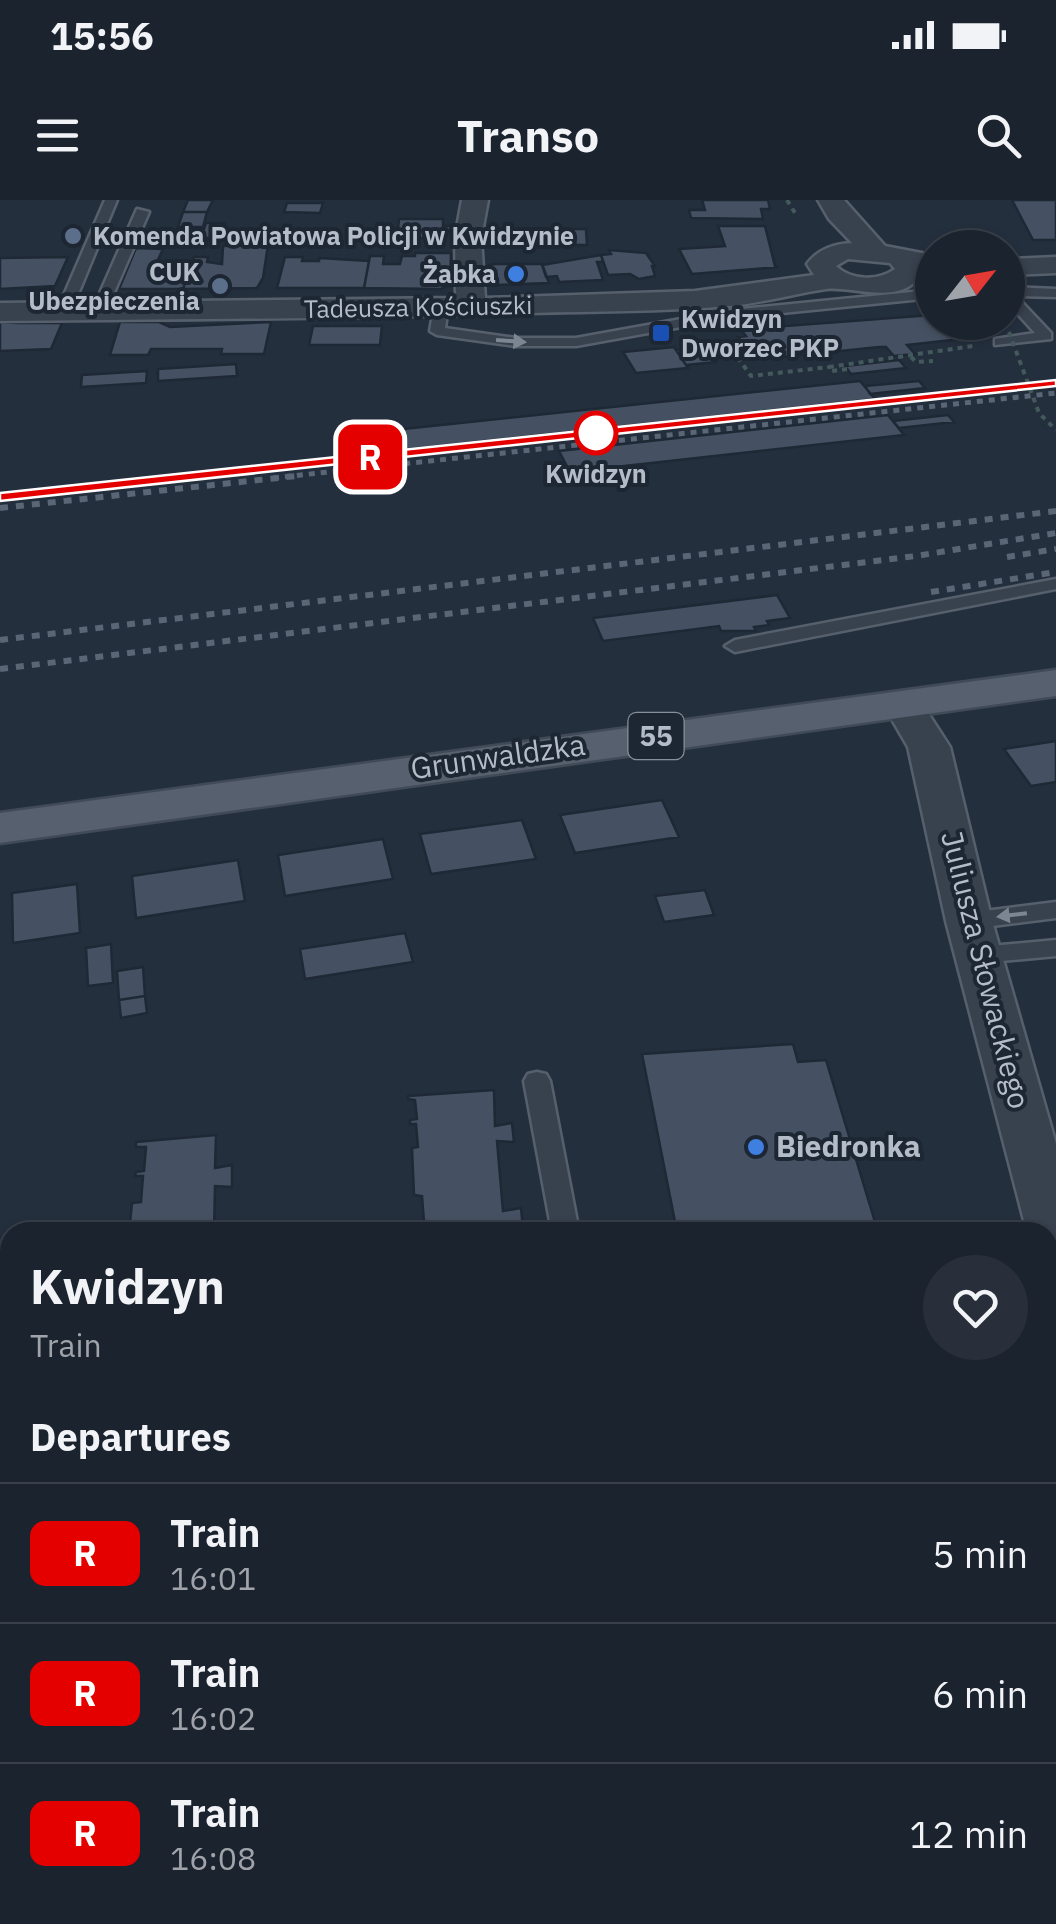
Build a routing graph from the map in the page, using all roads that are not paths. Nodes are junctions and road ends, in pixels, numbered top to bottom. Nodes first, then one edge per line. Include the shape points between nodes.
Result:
1 (111, 200) edge
2 (476, 200) edge
3 (835, 207) edge
4 (142, 212) dead end
5 (837, 265) junction
6 (910, 265) edge
7 (1056, 265) edge
8 (1025, 267) edge
9 (1056, 292) edge
10 (1025, 293) edge
11 (915, 295) edge
12 (766, 301) junction
13 (456, 308) junction
14 (64, 311) junction
15 (99, 311) junction
16 (0, 312) edge
17 (1025, 312) edge
18 (1025, 337) edge
19 (1056, 584) edge
20 (736, 646) dead end
21 (1056, 683) edge
22 (903, 704) junction
23 (0, 828) edge
24 (1056, 910) edge
25 (974, 938) junction
26 (1056, 948) edge
27 (537, 1081) dead end
28 (564, 1222) edge
29 (1051, 1222) edge

1 - 14 lane
2 - 13 street
3 - 5 street
3 - 6 street
4 - 15 lane
5 - 6 street
5 - 6 street via 884,285
5 - 12 street, Tadeusza Kościuszki
7 - 8 street
9 - 10 lane
11 - 12 lane
12 - 13 street, Tadeusza Kościuszki
13 -> 12 lane via 438,331 550,344 609,338
13 - 15 street, Tadeusza Kościuszki
14 - 15 street, Tadeusza Kościuszki
14 - 16 street, Tadeusza Kościuszki
17 - 18 lane via 1046,336
19 - 20 lane
21 - 22 main road, Grunwaldzka / 55
22 - 23 main road, Grunwaldzka / 55
22 - 25 street, Juliusza Słowackiego via 929,747
24 -> 25 lane
25 - 26 lane
25 - 29 street, Juliusza Słowackiego
27 - 28 lane

